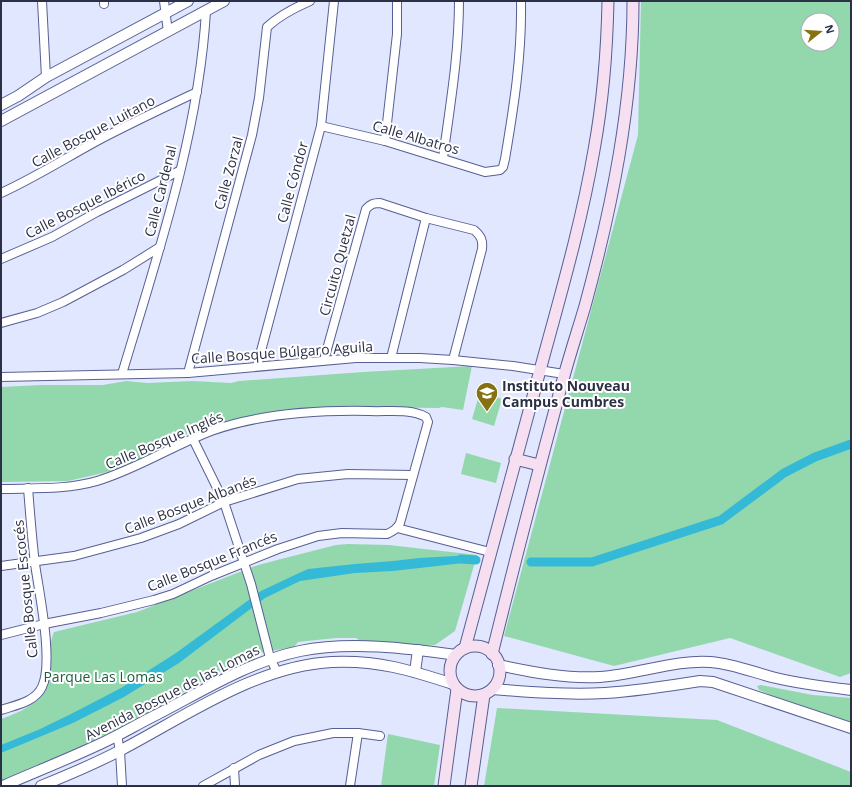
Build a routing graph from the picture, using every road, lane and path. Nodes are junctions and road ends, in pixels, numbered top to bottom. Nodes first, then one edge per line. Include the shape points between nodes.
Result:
1 (42, 1) edge
2 (164, 1) edge
3 (188, 1) edge
4 (224, 1) edge
5 (310, 1) edge
6 (334, 1) edge
7 (397, 1) edge
8 (459, 1) edge
9 (521, 1) edge
10 (608, 1) edge
11 (633, 1) edge
12 (206, 11) junction
13 (166, 13) junction
14 (168, 32) junction
15 (46, 77) junction
16 (197, 92) junction
17 (1, 105) edge
18 (1, 121) edge
19 (321, 126) junction
20 (385, 141) junction
21 (443, 158) junction
22 (180, 172) junction
23 (1, 193) edge
24 (426, 218) junction
25 (160, 247) junction
26 (1, 259) edge
27 (1, 323) edge
28 (391, 358) junction
29 (324, 360) junction
30 (453, 360) junction
31 (257, 366) junction
32 (540, 370) junction
33 (188, 373) junction
34 (122, 374) junction
35 (564, 374) junction
36 (1, 377) edge
37 (193, 438) junction
38 (516, 459) junction
39 (539, 466) junction
40 (413, 475) junction
41 (28, 488) junction
42 (1, 489) edge
43 (224, 502) junction
44 (397, 528) junction
45 (490, 552) junction
46 (35, 562) junction
47 (244, 563) junction
48 (1, 566) edge
49 (44, 624) junction
50 (1, 635) edge
51 (418, 650) junction
52 (461, 651) junction
53 (492, 654) junction
54 (270, 658) junction
55 (498, 665) junction
56 (277, 672) junction
57 (415, 672) junction
58 (455, 686) junction
59 (851, 690) edge
60 (488, 692) junction
61 (1, 710) edge
62 (851, 728) edge
63 (358, 733) junction
64 (117, 735) junction
65 (380, 736) dead end
66 (120, 751) junction
67 (47, 768) junction
68 (234, 768) junction
69 (51, 782) junction
70 (3, 786) edge
71 (41, 786) edge
72 (122, 786) edge
73 (203, 786) edge
74 (235, 786) edge
75 (350, 786) edge
76 (444, 786) edge
77 (471, 786) edge

1 - 15 street
2 - 13 street
3 - 13 street
4 - 12 street
5 - 33 street, Calle Zorzal via 290,10 267,27 252,135
6 - 19 street, Calle Cóndor
7 - 20 street via 397,34
8 - 21 street via 455,67
9 - 21 street, Calle Albatros via 521,42 515,101 503,167 500,170 485,172
10 - 32 main road via 603,88 594,151 569,264
11 - 35 main road via 632,48 618,164 602,240
12 - 14 street
12 - 16 street, Calle Cardenal
13 - 14 street
13 - 15 street
14 - 18 street
15 - 17 street
16 - 22 street, Calle Cardenal
16 - 23 street, Calle Bosque Luitano
19 - 20 street, Calle Albatros
19 - 31 street, Calle Cóndor
20 - 21 street, Calle Albatros
22 - 25 street, Calle Cardenal
22 - 26 street, Calle Bosque Ibérico via 52,237
24 - 28 street
24 - 29 street, Circuito Quetzal via 380,203 370,204 366,209
24 - 30 street, Circuito Quetzal via 474,230 483,242
25 - 27 street via 63,302 37,313
25 - 34 street, Calle Cardenal
28 - 29 street, Calle Bosque Búlgaro Aguila
28 - 30 street, Calle Bosque Búlgaro Aguila
29 - 31 street, Calle Bosque Búlgaro Aguila
30 - 32 street, Calle Bosque Búlgaro Aguila
31 - 33 street, Calle Bosque Búlgaro Aguila
32 - 35 street, Calle Bosque Búlgaro Aguila
32 - 38 main road
33 - 34 street, Calle Bosque Búlgaro Aguila
34 - 36 street, Calle Bosque Búlgaro Aguila
35 - 39 main road
37 - 40 street, Calle Bosque Inglés via 258,418 334,411 413,412 426,417 428,422
37 - 41 street, Calle Bosque Inglés via 138,466 97,481 76,486
37 - 43 street
38 - 39 main road
38 - 45 main road
39 - 53 main road
40 - 43 street, Calle Bosque Albanés via 348,474 305,478
40 - 44 street
41 - 42 street, Calle Bosque Inglés
41 - 46 street, Calle Bosque Escocés
43 - 46 street, Calle Bosque Albanés via 193,518 142,538 74,556
43 - 47 street
44 - 45 street
44 - 47 street, Calle Bosque Francés via 387,534 342,533 318,536
45 - 52 main road
46 - 48 street, Calle Bosque Albanés
46 - 49 street, Calle Bosque Escocés
47 - 49 street, Calle Bosque Francés via 154,600
47 - 54 street
49 - 50 street, Calle Bosque Francés
49 - 61 street, Calle Bosque Escocés via 46,667 42,687 32,698
51 - 52 street, Avenida Bosque de las Lomas
51 - 54 street, Avenida Bosque de las Lomas via 330,647
51 - 57 street
52 - 53 main road via 476,647
52 - 58 main road via 452,661 450,668 450,676
53 - 55 main road
54 - 56 street
54 - 64 street, Avenida Bosque de las Lomas
55 - 59 street via 547,675 595,677 694,662 711,662 776,678
55 - 60 main road via 497,682
56 - 57 street, Avenida Bosque de las Lomas via 331,662 378,664
56 - 66 street, Avenida Bosque de las Lomas via 213,700
57 - 58 street, Avenida Bosque de las Lomas
58 - 60 main road via 468,695 475,696
58 - 76 main road
60 - 62 street via 593,694 700,681 713,682
60 - 77 main road
63 - 65 street
63 - 68 street via 333,733 294,741
63 - 75 street
64 - 66 street
64 - 67 street, Avenida Bosque de las Lomas
66 - 69 street, Avenida Bosque de las Lomas
66 - 72 street
67 - 69 street
67 - 70 street, Avenida Bosque de las Lomas
68 - 73 street
68 - 74 street
69 - 71 street, Avenida Bosque de las Lomas

